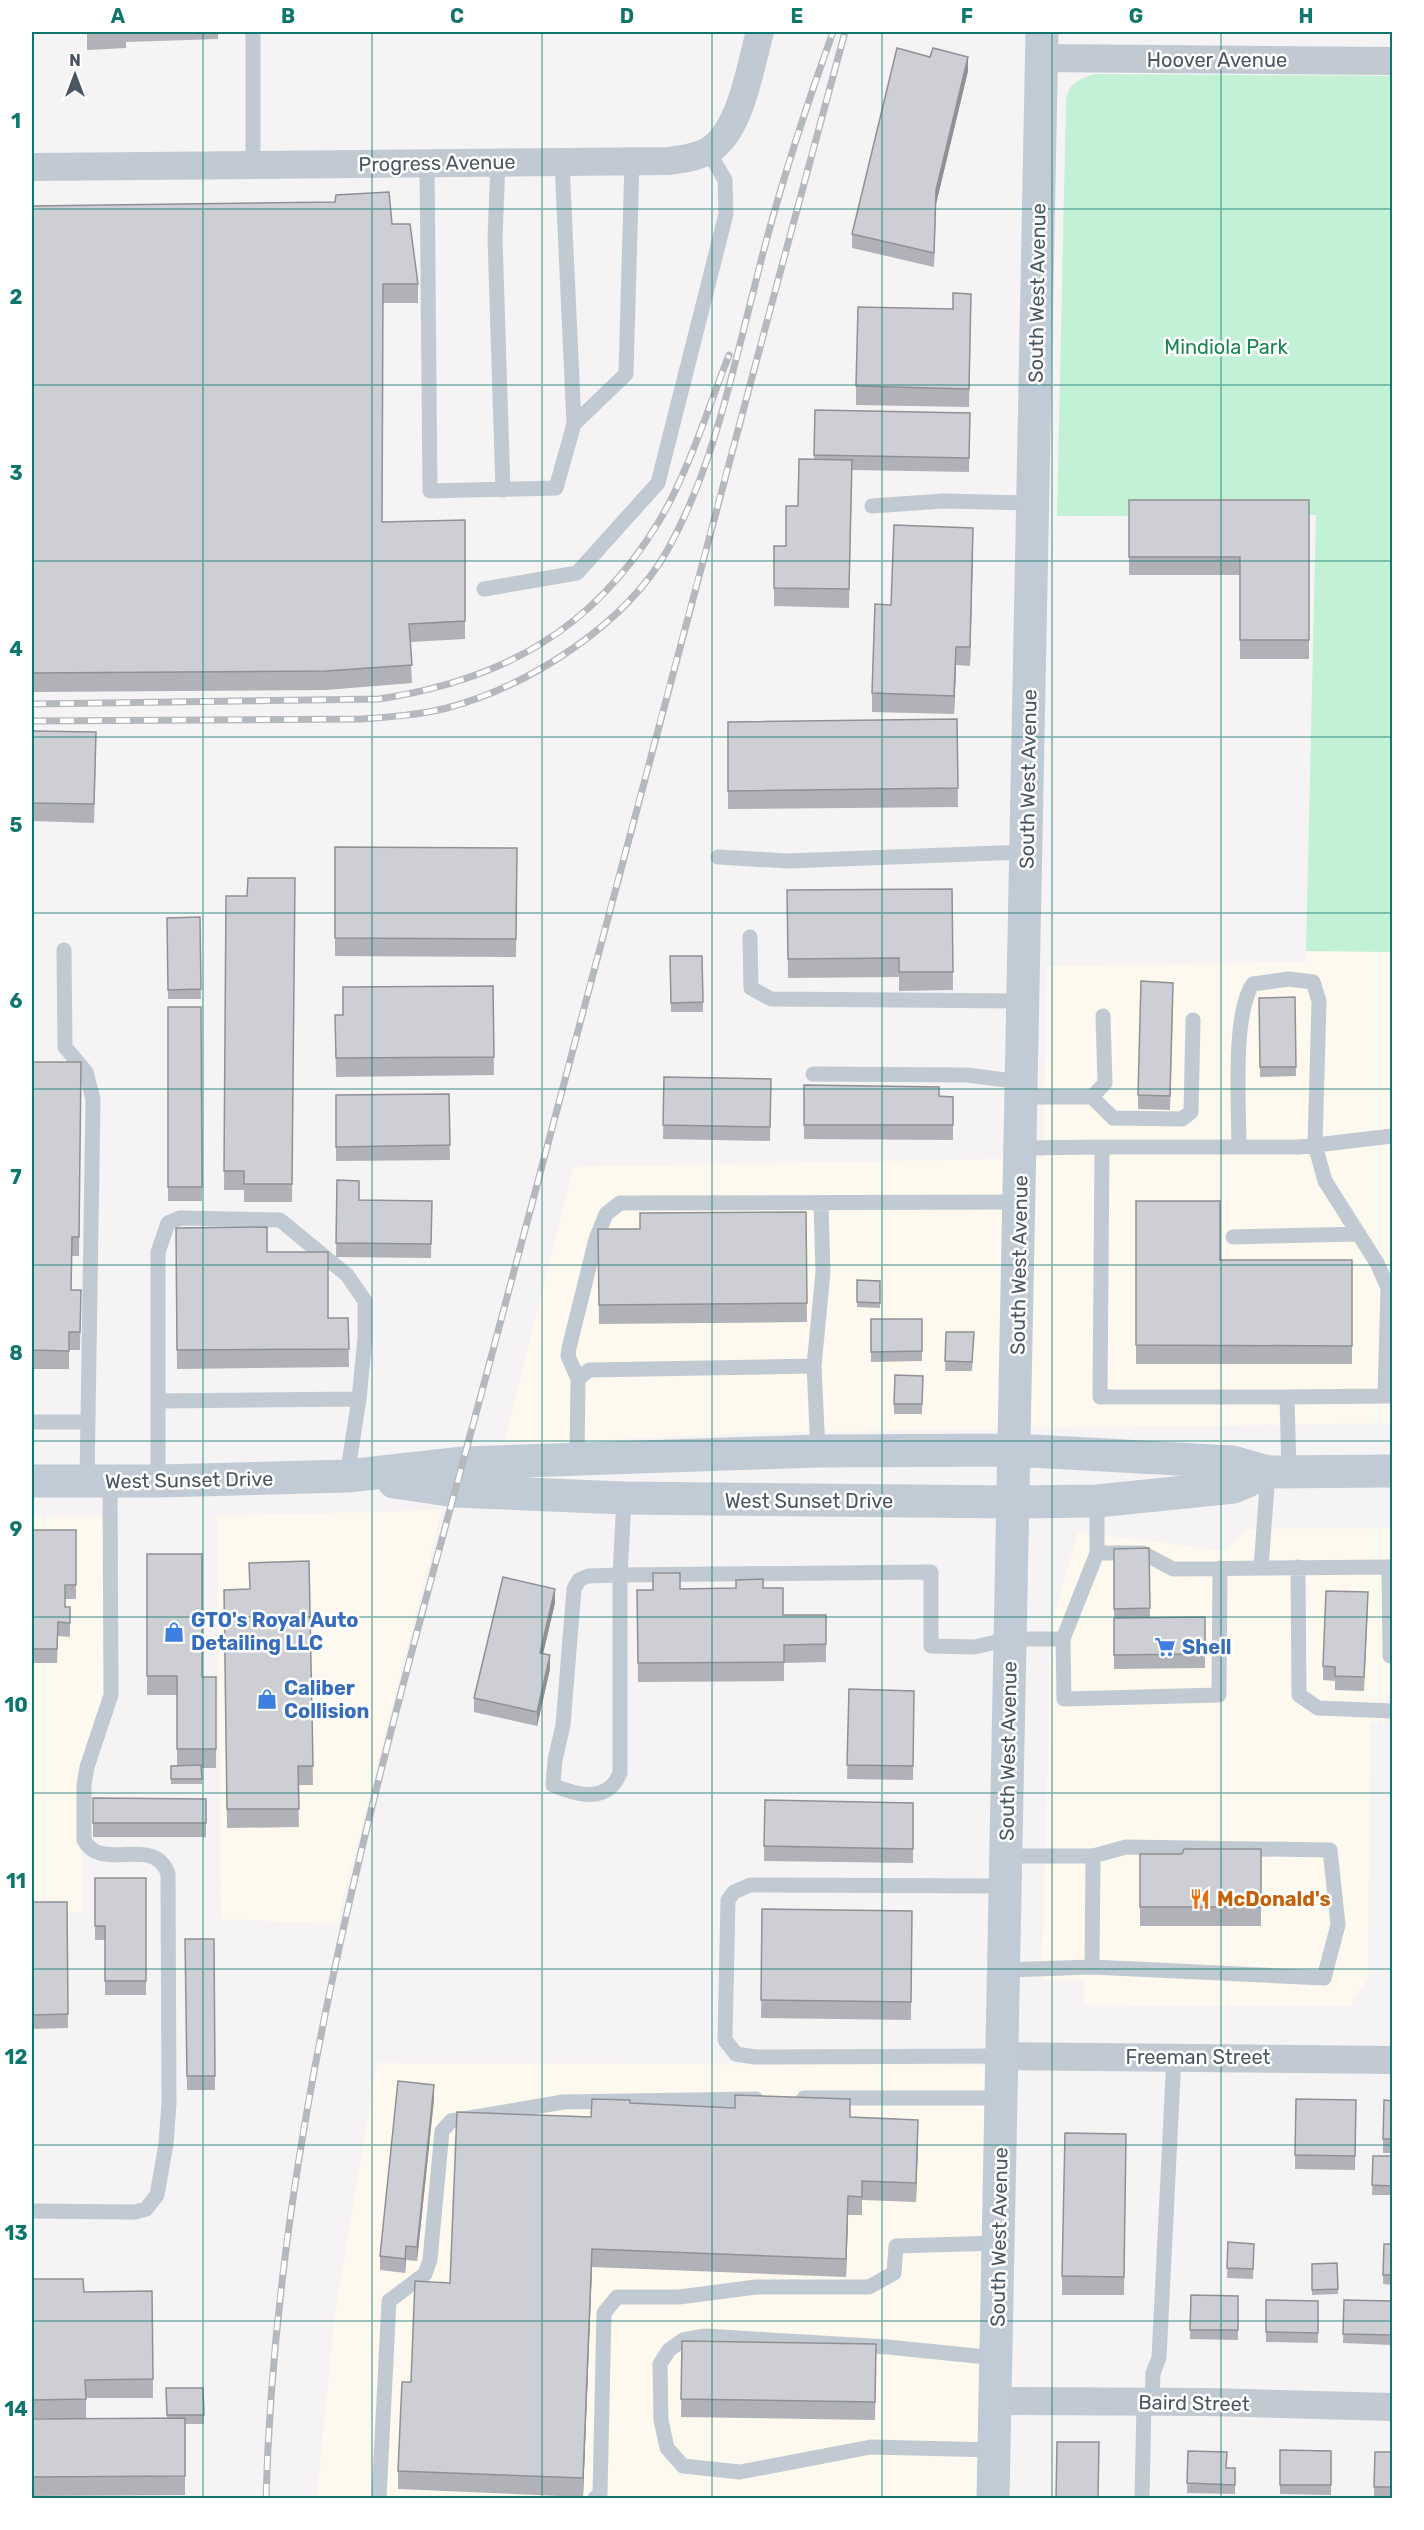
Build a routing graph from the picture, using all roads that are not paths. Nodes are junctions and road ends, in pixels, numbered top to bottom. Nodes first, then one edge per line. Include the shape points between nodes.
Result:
1 (253, 32) edge
2 (760, 32) edge
3 (1042, 45) edge
4 (1392, 61) edge
5 (708, 151) junction
6 (632, 161) junction
7 (498, 162) junction
8 (562, 162) junction
9 (427, 163) junction
10 (254, 165) junction
11 (32, 167) edge
12 (574, 424) junction
13 (503, 490) junction
14 (1033, 504) junction
15 (872, 506) dead end
16 (484, 589) dead end
17 (1027, 852) junction
18 (718, 857) dead end
19 (750, 938) dead end
20 (64, 950) dead end
21 (1024, 1001) junction
22 (1103, 1016) dead end
23 (1193, 1020) dead end
24 (813, 1074) dead end
25 (1022, 1090) junction
26 (1092, 1097) junction
27 (1392, 1136) edge
28 (1315, 1145) junction
29 (1102, 1147) junction
30 (1239, 1147) junction
31 (1021, 1148) junction
32 (1020, 1202) junction
33 (821, 1204) junction
34 (1359, 1234) junction
35 (1233, 1237) dead end
36 (814, 1366) junction
37 (578, 1379) junction
38 (1389, 1396) edge
39 (1287, 1397) junction
40 (359, 1399) junction
41 (158, 1401) junction
42 (32, 1422) edge
43 (87, 1422) junction
44 (1014, 1450) junction
45 (818, 1451) junction
46 (577, 1459) junction
47 (1392, 1471) edge
48 (1278, 1472) junction
49 (347, 1476) junction
50 (32, 1481) edge
51 (99, 1481) junction
52 (158, 1481) junction
53 (624, 1498) junction
54 (1097, 1501) junction
55 (1012, 1502) junction
56 (1097, 1553) junction
57 (1391, 1566) edge
58 (1298, 1567) junction
59 (1220, 1568) junction
60 (1262, 1568) junction
61 (620, 1575) junction
62 (1010, 1639) junction
63 (1063, 1639) junction
64 (1392, 1656) edge
65 (1392, 1711) edge
66 (1093, 1856) junction
67 (1006, 1871) junction
68 (1092, 1967) junction
69 (1005, 1970) junction
70 (1003, 2056) junction
71 (1174, 2056) junction
72 (1392, 2060) edge
73 (771, 2098) edge
74 (794, 2098) edge
75 (1002, 2098) junction
76 (32, 2211) edge
77 (1000, 2243) junction
78 (996, 2358) junction
79 (996, 2401) junction
80 (1148, 2402) junction
81 (1392, 2407) edge
82 (995, 2450) junction
83 (379, 2499) edge
84 (596, 2499) edge
85 (993, 2499) edge
86 (1143, 2499) edge

1 - 10 lane
2 - 5 street via 735,118 723,139
3 - 4 street, Hoover Avenue
3 - 14 street, South West Avenue
5 - 6 street, Progress Avenue via 669,161
5 - 16 lane via 725,180 726,213 658,483 577,573
6 - 8 street, Progress Avenue
6 - 12 lane via 626,374
7 - 8 street, Progress Avenue
7 - 9 street, Progress Avenue
7 - 13 lane via 495,238
8 - 12 lane
9 - 10 street, Progress Avenue
9 - 13 lane via 430,491
10 - 11 street, Progress Avenue
12 - 13 lane via 556,488
14 - 15 lane via 943,501
14 - 17 street, South West Avenue
17 - 18 lane via 788,861
17 - 21 street, South West Avenue
19 - 21 lane via 751,988 771,999
20 - 43 lane via 65,1047 86,1072 93,1099
21 - 25 street, South West Avenue
22 - 26 lane via 1105,1083
23 - 26 lane via 1191,1112 1182,1119 1113,1118
24 - 25 lane via 967,1075
25 - 26 lane
25 - 31 street, South West Avenue
27 - 28 lane
28 - 30 lane
28 - 30 lane via 1319,1001 1313,982 1289,979 1253,984 1246,993 1240,1045
28 - 34 lane via 1325,1181
29 - 30 lane
29 - 31 lane
29 - 39 lane via 1100,1397
31 - 32 street, South West Avenue
32 - 33 lane
32 - 44 street, South West Avenue
33 - 36 lane via 823,1272
33 - 37 lane via 620,1203 606,1214 596,1239 572,1337 568,1356
34 - 35 lane
34 - 38 lane via 1388,1288
36 - 37 lane via 590,1370
36 - 45 lane
37 - 46 lane
38 - 39 lane
39 - 48 lane
40 - 41 lane
40 - 41 lane via 365,1301 347,1275 280,1220 180,1218 168,1222 158,1252
40 - 49 lane
41 - 52 lane
42 - 43 lane
43 - 51 lane
44 - 45 street, West Sunset Drive
44 - 48 street, West Sunset Drive via 1232,1462
44 - 55 street, South West Avenue
45 - 46 street, West Sunset Drive
46 - 49 street, West Sunset Drive via 463,1463
47 - 48 street, West Sunset Drive
48 - 54 street, West Sunset Drive via 1234,1487
48 - 60 lane
49 - 52 street, West Sunset Drive
49 - 53 street, West Sunset Drive via 455,1491
50 - 51 street, West Sunset Drive
51 - 52 street, West Sunset Drive
51 - 76 lane via 111,1695 87,1767 84,1840 88,1848 99,1853 157,1857 168,1874 166,2144 157,2195 146,2210
53 - 55 street, West Sunset Drive
53 - 61 lane
54 - 55 street, West Sunset Drive
54 - 56 lane
55 - 62 street, South West Avenue
56 - 59 lane via 1143,1553 1173,1569
56 - 63 lane
57 - 58 lane
57 - 64 lane
58 - 60 lane
58 - 65 lane via 1299,1695 1318,1708
59 - 60 lane
59 - 63 lane via 1219,1695 1065,1699
61 - 61 lane via 620,1773 615,1785 605,1792 574,1794 553,1785 563,1725 574,1589 579,1580 588,1576
61 - 62 lane via 931,1572 931,1646 974,1647
62 - 63 lane
62 - 67 street, South West Avenue
66 - 67 lane
66 - 68 lane
66 - 68 lane via 1126,1847 1330,1850 1338,1925 1324,1978
67 - 69 street, South West Avenue
67 - 70 lane via 750,1885 734,1892 729,1900 725,2040 736,2054 755,2057
68 - 69 lane
69 - 70 street, South West Avenue
70 - 71 street, Freeman Street
70 - 75 street, South West Avenue
71 - 72 street, Freeman Street
71 - 80 lane via 1159,2358
73 - 83 lane via 563,2102 451,2121 442,2131 430,2260 425,2274 389,2301
74 - 75 lane
75 - 77 street, South West Avenue
77 - 78 street, South West Avenue
77 - 84 lane via 896,2246 894,2273 869,2287 756,2287 679,2297 617,2297 604,2313 600,2494
78 - 79 street, South West Avenue
78 - 82 lane via 705,2336 683,2340 669,2350 660,2364 661,2420 667,2448 683,2466 740,2472 870,2447
79 - 80 street, Baird Street
79 - 82 street, South West Avenue
80 - 81 street, Baird Street
80 - 86 lane
82 - 85 street, South West Avenue

